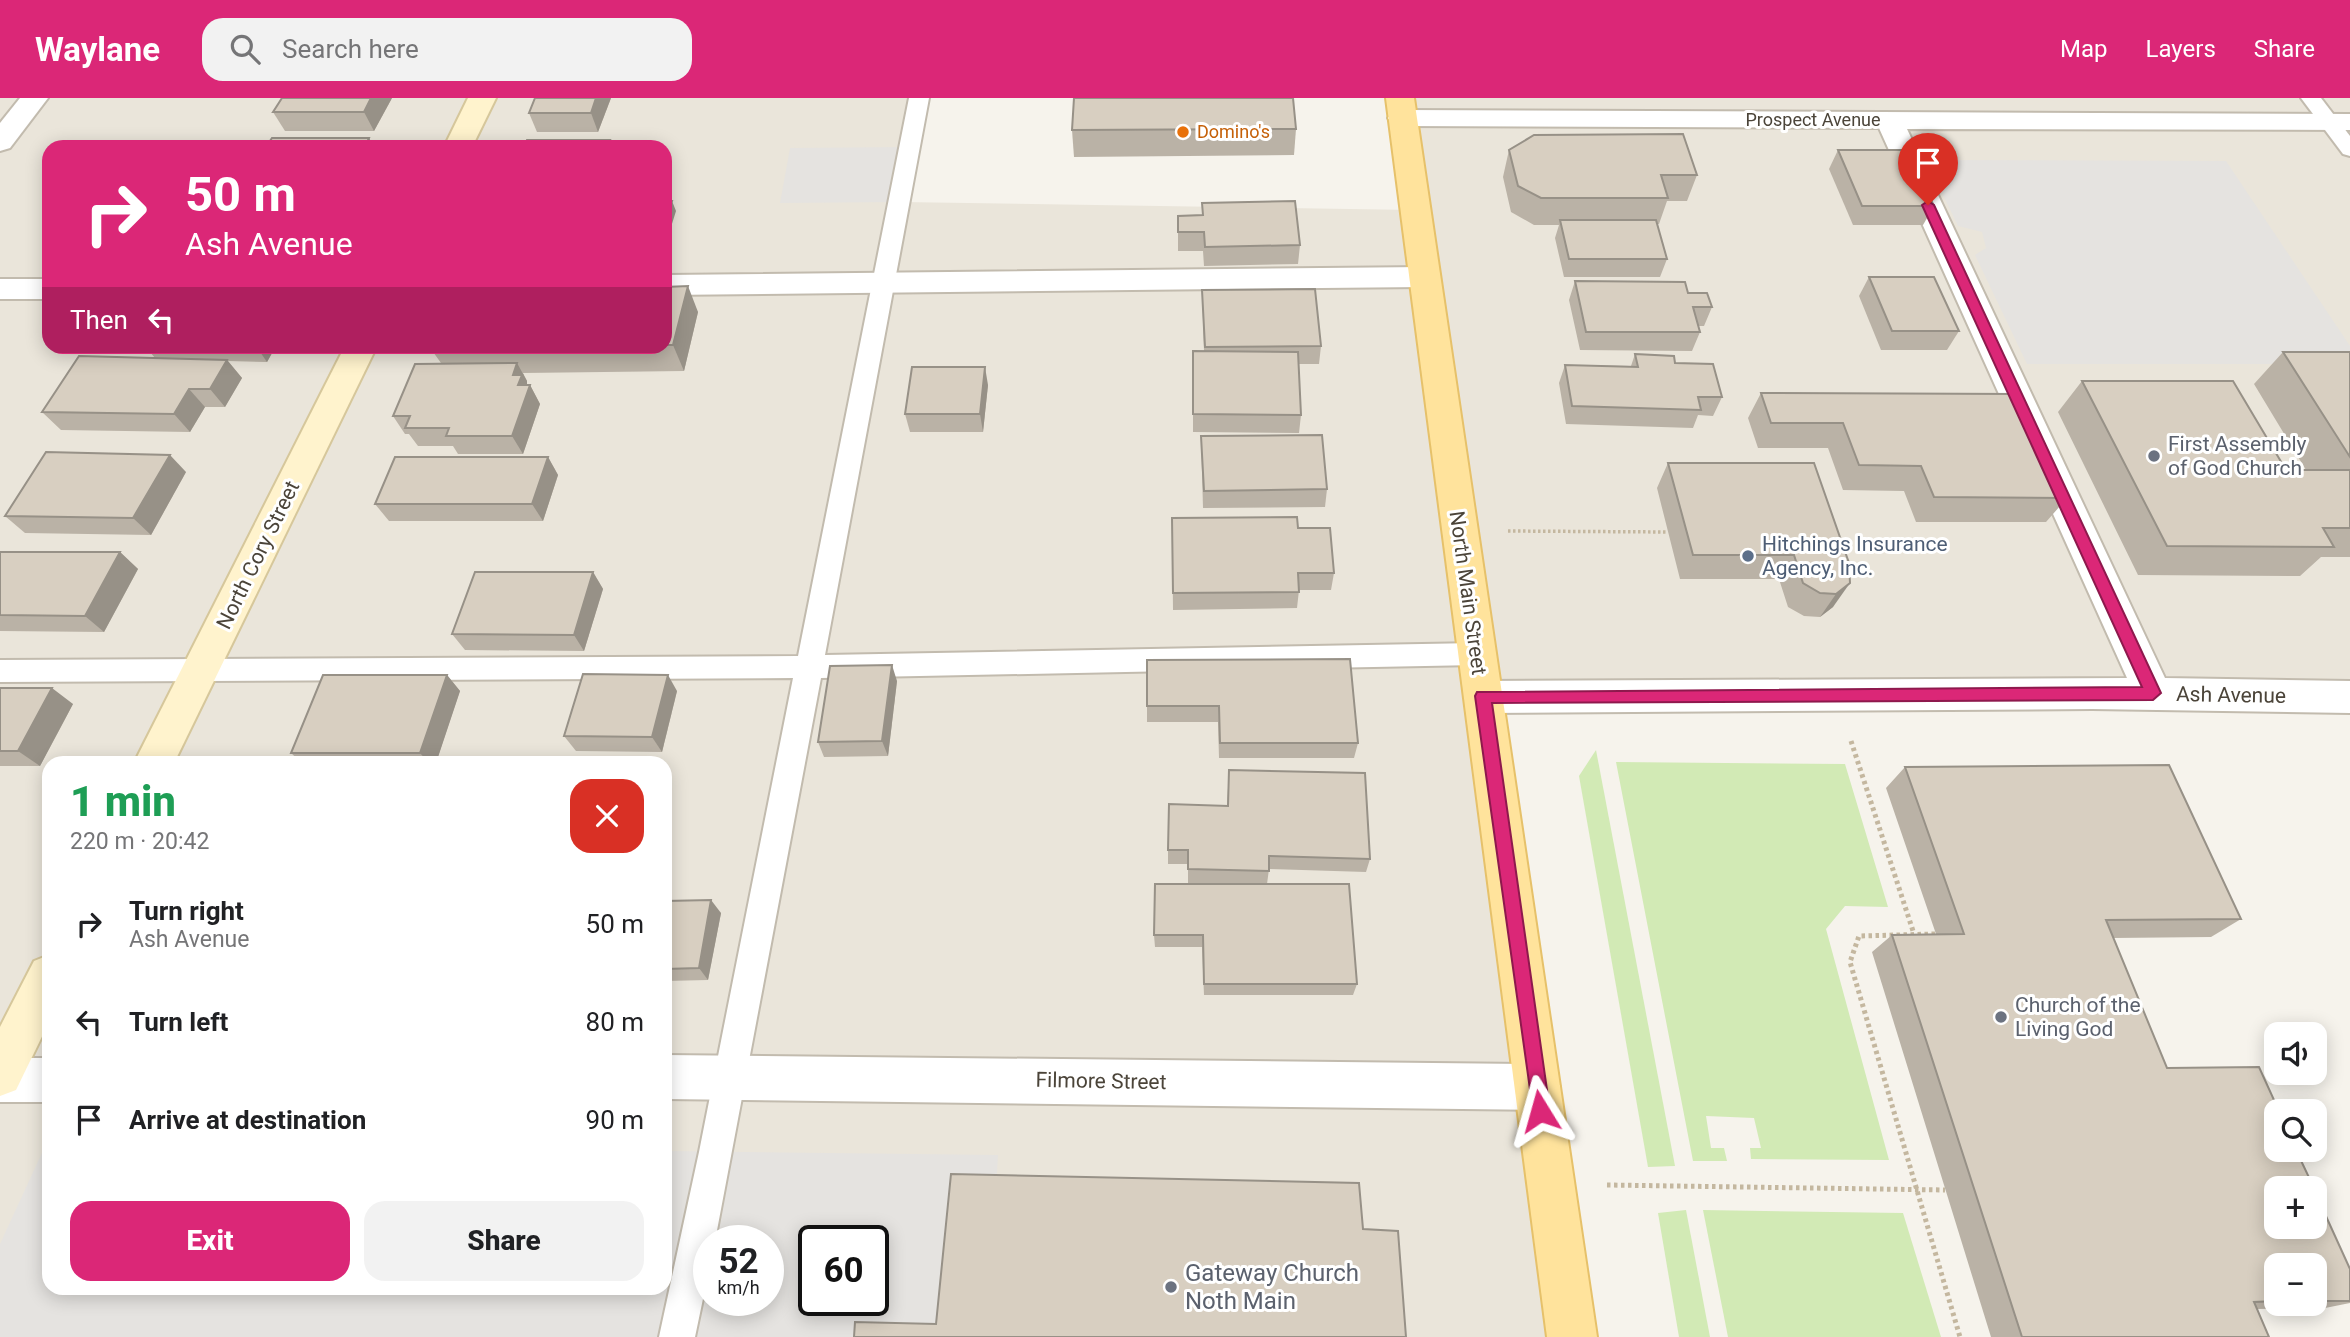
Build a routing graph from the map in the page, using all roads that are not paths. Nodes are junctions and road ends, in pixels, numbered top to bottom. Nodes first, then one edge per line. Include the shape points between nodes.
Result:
1 (34, 98) edge
2 (482, 98) edge
3 (919, 98) edge
4 (2311, 98) edge
5 (1401, 108) edge
6 (1889, 120) junction
7 (2340, 122) edge
8 (461, 140) edge
9 (0, 142) edge
10 (2350, 150) edge
11 (1424, 277) junction
12 (886, 283) junction
13 (672, 285) edge
14 (0, 289) edge
15 (42, 289) edge
16 (357, 354) edge
17 (1476, 654) junction
18 (811, 667) junction
19 (201, 670) junction
20 (0, 671) edge
21 (2153, 693) junction
22 (1483, 696) junction
23 (2350, 696) edge
24 (158, 756) edge
25 (42, 990) edge
26 (0, 1074) edge
27 (672, 1077) edge
28 (730, 1077) junction
29 (0, 1080) edge
30 (42, 1080) edge
31 (1537, 1087) junction
32 (677, 1337) edge
33 (1572, 1337) edge

1 - 9 street
2 - 8 street
3 - 12 lane
4 - 7 lane
5 - 6 street, Prospect Avenue
5 - 11 main road, North Main Street
6 - 7 street, Prospect Avenue
6 - 21 street
7 - 10 lane
11 - 12 street
11 - 17 main road, North Main Street
12 - 13 street
12 - 18 lane
14 - 15 street
16 - 19 street, North Cory Street
17 - 18 lane
17 - 22 main road, North Main Street
18 - 19 lane
18 - 28 lane
19 - 20 lane
19 - 24 street, North Cory Street
21 - 22 street, Ash Avenue
21 - 23 street, Ash Avenue
22 - 31 main road, North Main Street
25 - 26 street
27 - 28 street, Filmore Street
28 - 31 street, Filmore Street
28 - 32 lane
29 - 30 street
31 - 33 main road, North Main Street

